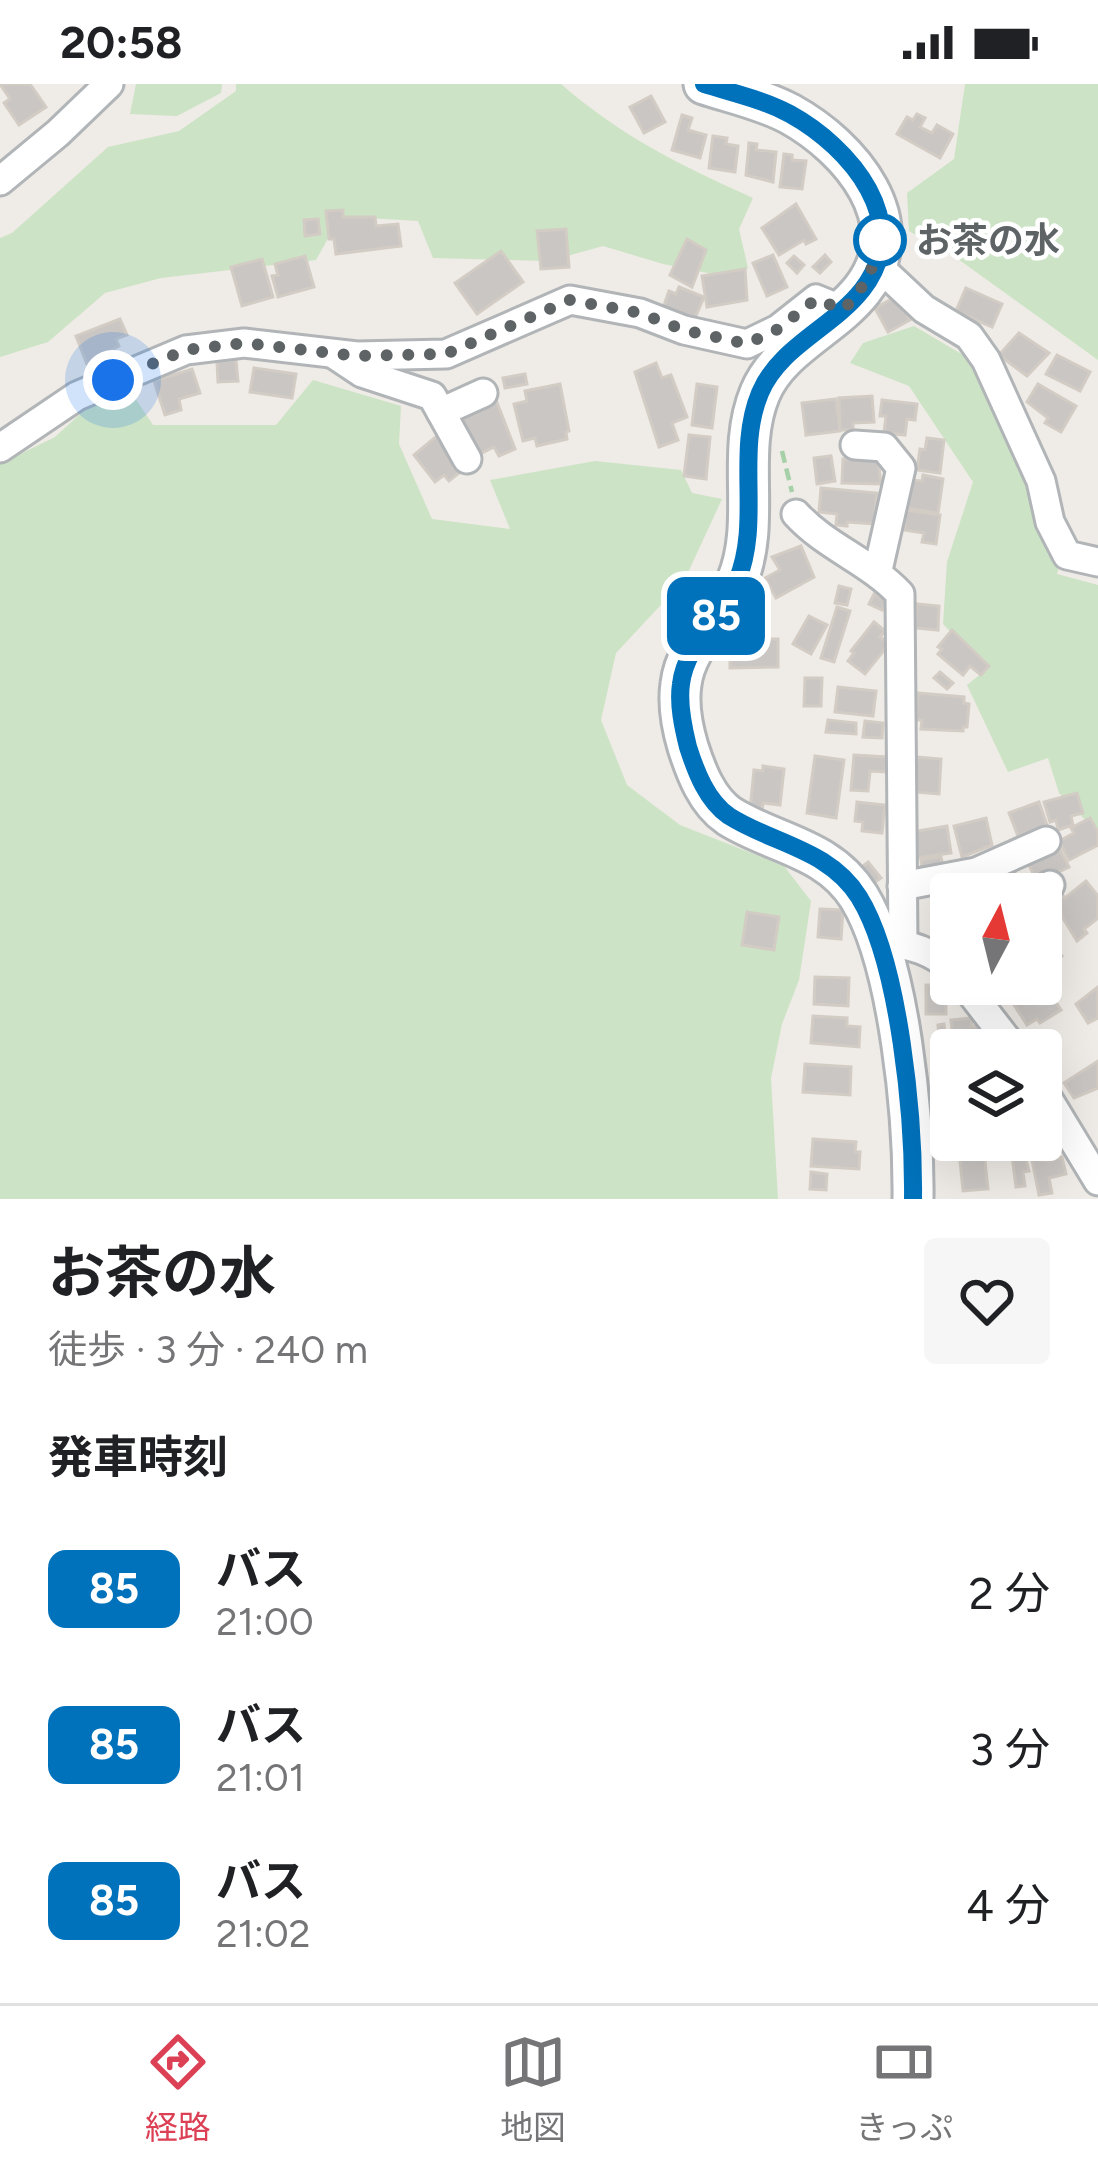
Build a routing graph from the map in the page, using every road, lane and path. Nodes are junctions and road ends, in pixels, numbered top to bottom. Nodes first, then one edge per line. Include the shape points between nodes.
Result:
1 (109, 84) edge
2 (704, 84) edge
3 (0, 181) edge
4 (876, 264) junction
5 (843, 310) junction
6 (332, 353) junction
7 (483, 393) dead end
8 (441, 412) junction
9 (778, 436) dead end
10 (856, 445) dead end
11 (0, 448) edge
12 (467, 459) dead end
13 (796, 514) joint
14 (1098, 562) edge
15 (878, 570) junction
16 (1046, 841) dead end
17 (902, 886) junction
18 (890, 944) junction
19 (930, 953) edge
20 (980, 1005) edge
21 (999, 1029) edge
22 (1062, 1122) edge
23 (1098, 1181) edge
24 (913, 1199) edge

1 - 3 street
2 - 4 street via 792,115 850,159 879,214
4 - 5 street
4 - 14 street via 923,309 969,336 1041,481 1067,555
5 - 6 street via 816,299 747,344 570,300 446,354
5 - 18 street via 802,341 760,390 746,550 737,582 690,654 680,701 695,767 718,806 834,870
6 - 8 street via 362,373 432,396
6 - 11 street via 244,343 186,350 77,396
7 - 8 street
8 - 12 street
9 - 13 path
10 - 15 street via 884,446 901,468
13 - 15 street
15 - 17 street via 900,594
16 - 17 street via 976,872
17 - 18 street
18 - 19 street
18 - 24 street
20 - 21 street
22 - 23 street

